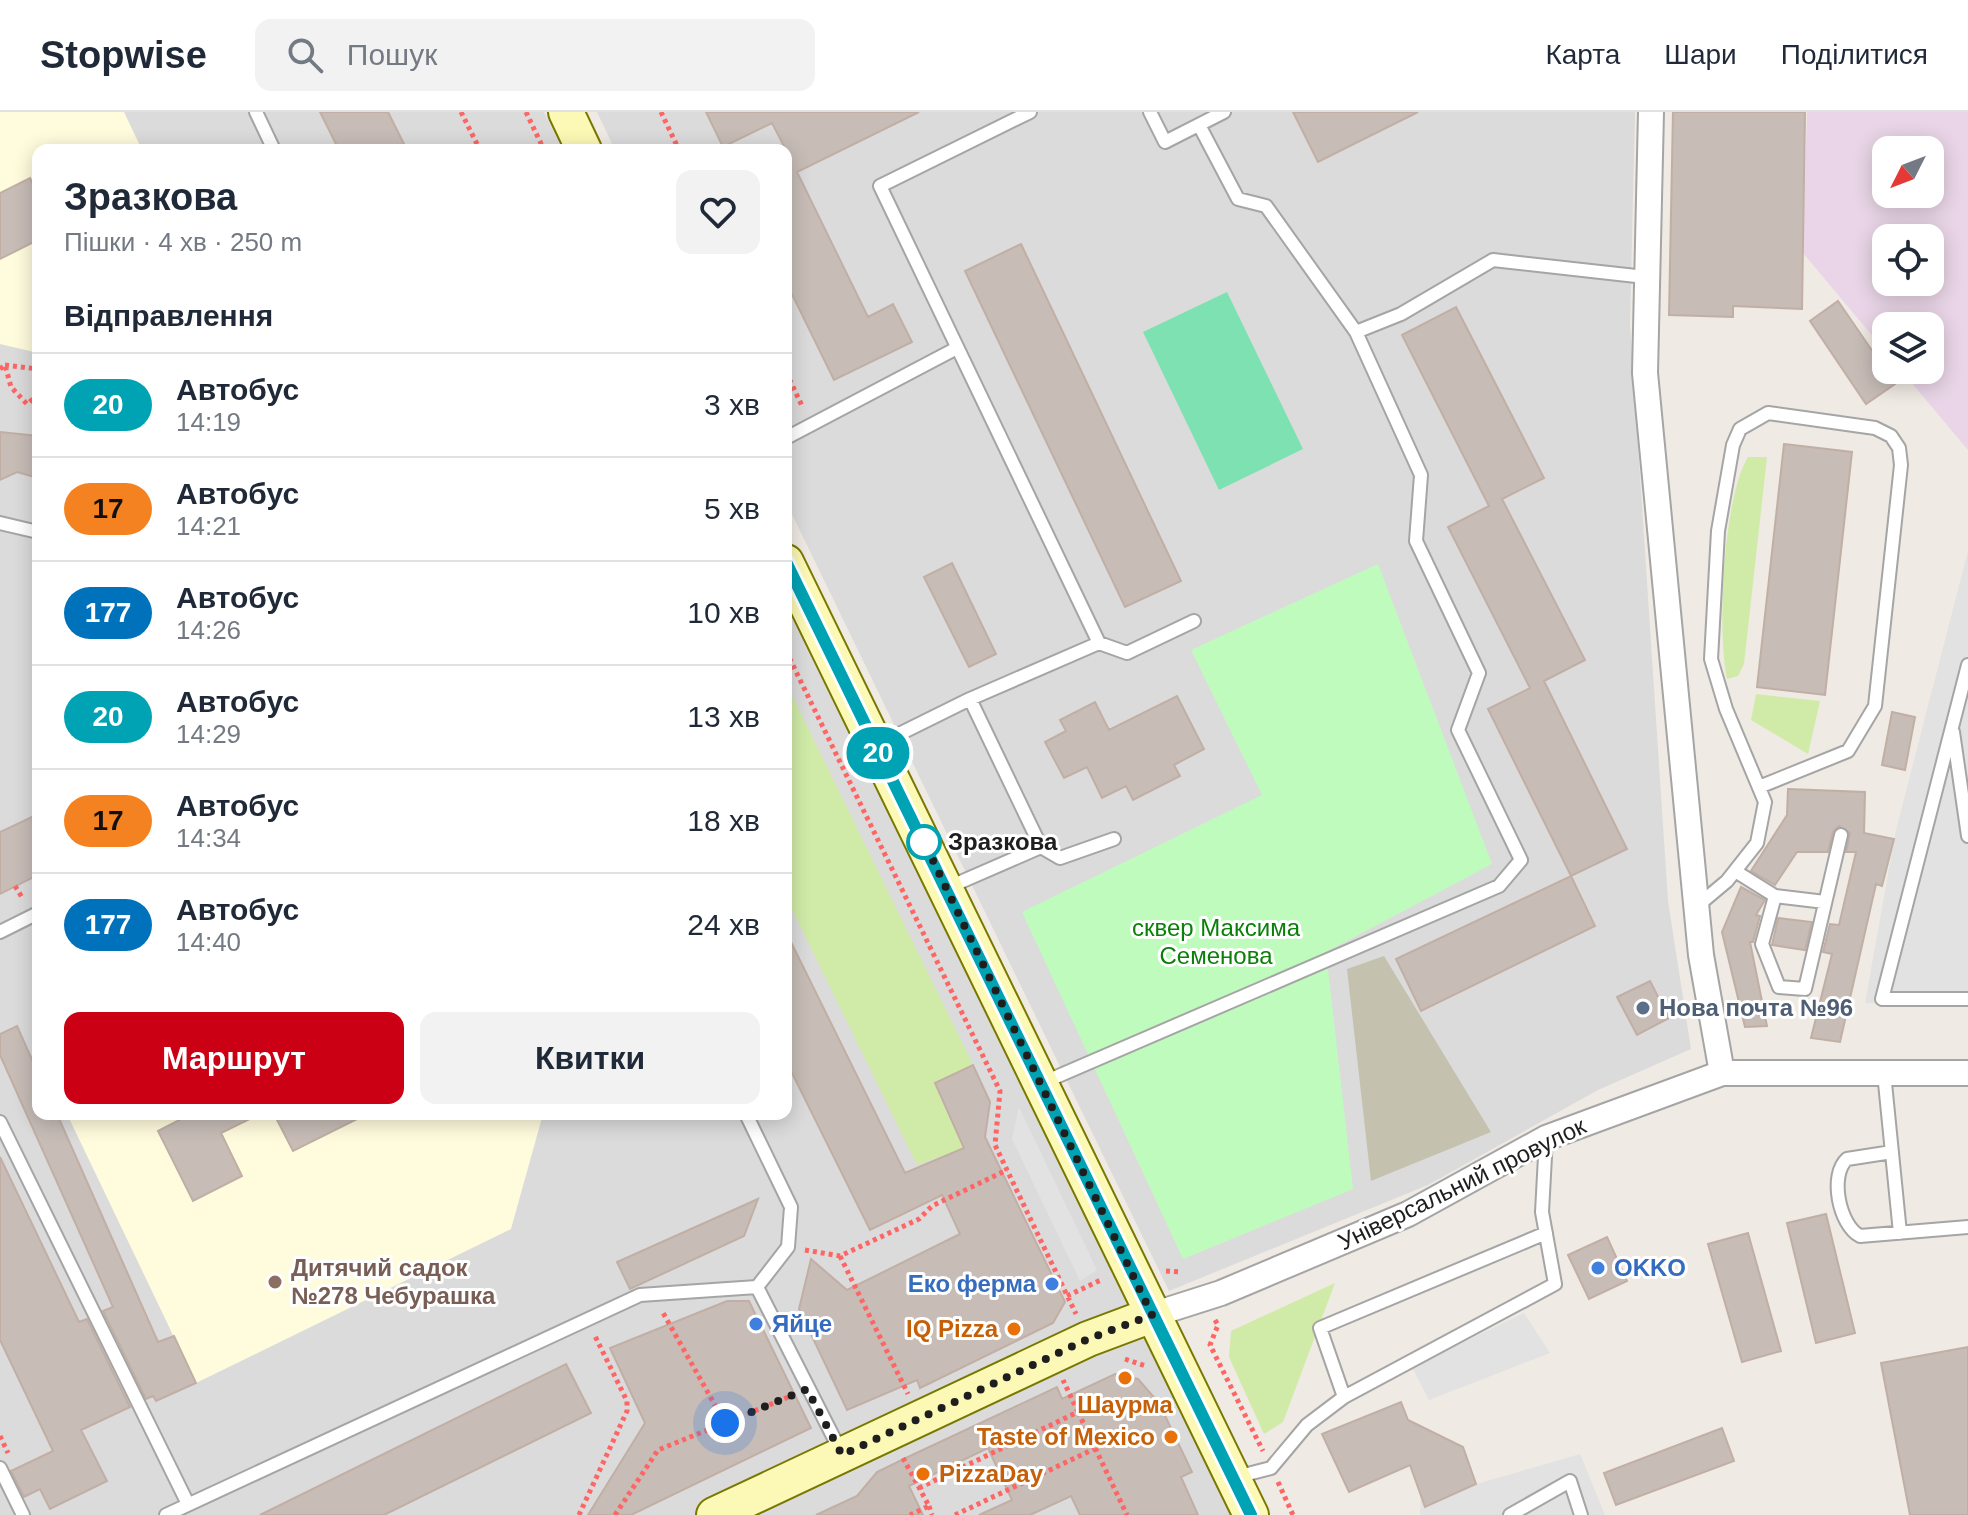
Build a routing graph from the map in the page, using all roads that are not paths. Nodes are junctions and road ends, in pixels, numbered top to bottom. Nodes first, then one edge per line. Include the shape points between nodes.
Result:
1 (256, 112) edge
2 (566, 112) edge
3 (1030, 112) edge
4 (1150, 112) edge
5 (1224, 112) edge
6 (1651, 112) edge
7 (1199, 125) junction
8 (271, 144) edge
9 (581, 144) edge
10 (1645, 277) junction
11 (1356, 332) junction
12 (957, 348) junction
13 (792, 435) edge
14 (0, 523) edge
15 (32, 531) edge
16 (792, 574) edge
17 (1194, 621) dead end
18 (1099, 643) junction
19 (1968, 665) edge
20 (970, 699) junction
21 (1952, 726) junction
22 (875, 747) junction
23 (1759, 787) junction
24 (1841, 835) dead end
25 (1968, 836) edge
26 (1114, 839) dead end
27 (1041, 847) junction
28 (1735, 871) junction
29 (947, 889) junction
30 (1775, 896) junction
31 (1825, 902) junction
32 (1696, 907) junction
33 (32, 916) edge
34 (0, 932) edge
35 (1968, 999) edge
36 (1722, 1073) junction
37 (1884, 1073) junction
38 (1968, 1073) edge
39 (1042, 1083) junction
40 (749, 1120) edge
41 (0, 1122) edge
42 (1546, 1138) junction
43 (1892, 1152) junction
44 (1968, 1227) edge
45 (1546, 1233) junction
46 (1900, 1233) junction
47 (757, 1287) junction
48 (1152, 1315) junction
49 (1344, 1397) junction
50 (842, 1455) junction
51 (0, 1468) edge
52 (1233, 1478) junction
53 (188, 1504) junction
54 (23, 1515) edge
55 (166, 1515) edge
56 (714, 1515) edge
57 (1251, 1515) edge
58 (1510, 1515) edge
59 (1581, 1515) edge

1 - 8 lane
2 - 9 main road
3 - 12 lane via 880,186
4 - 7 lane via 1165,142
5 - 7 lane
6 - 10 street
7 - 11 lane via 1238,199 1266,206
10 - 11 lane via 1493,260 1401,314
10 - 32 street via 1645,373
11 - 39 lane via 1421,475 1416,541 1479,673 1458,730 1521,860 1499,886
12 - 13 lane
12 - 18 lane
14 - 15 lane
16 - 22 main road
17 - 18 lane via 1127,653
18 - 20 lane
19 - 21 lane
20 - 22 lane
20 - 27 lane
21 - 25 lane
21 - 35 lane via 1882,999
22 - 29 main road
23 - 23 lane via 1711,659 1718,531 1733,445 1740,429 1768,413 1875,428 1891,436 1901,465 1875,706 1848,751
23 - 28 lane via 1765,802 1757,843
24 - 31 lane
26 - 27 lane via 1060,858
27 - 29 lane
28 - 30 lane
28 - 32 lane
29 - 39 main road
30 - 31 lane
30 - 31 lane via 1762,944 1779,987 1805,989
32 - 36 street
33 - 34 lane
36 - 37 street, Універсальний провулок
36 - 42 street, Універсальний провулок
37 - 38 street, Універсальний провулок
37 - 43 lane
39 - 48 main road
40 - 47 lane via 791,1207 788,1247
41 - 53 lane
42 - 45 lane
42 - 48 street, Універсальний провулок via 1408,1214
43 - 46 lane
43 - 46 lane via 1847,1159 1837,1173 1849,1231 1860,1236
44 - 46 lane
45 - 49 lane via 1555,1284
45 - 49 lane via 1320,1328
47 - 50 lane
47 - 53 lane via 640,1295
48 - 50 main road via 1088,1339
48 - 52 main road
49 - 52 lane via 1307,1425 1271,1468
50 - 56 main road
51 - 54 lane
52 - 57 main road
53 - 55 lane
58 - 59 lane via 1570,1481

